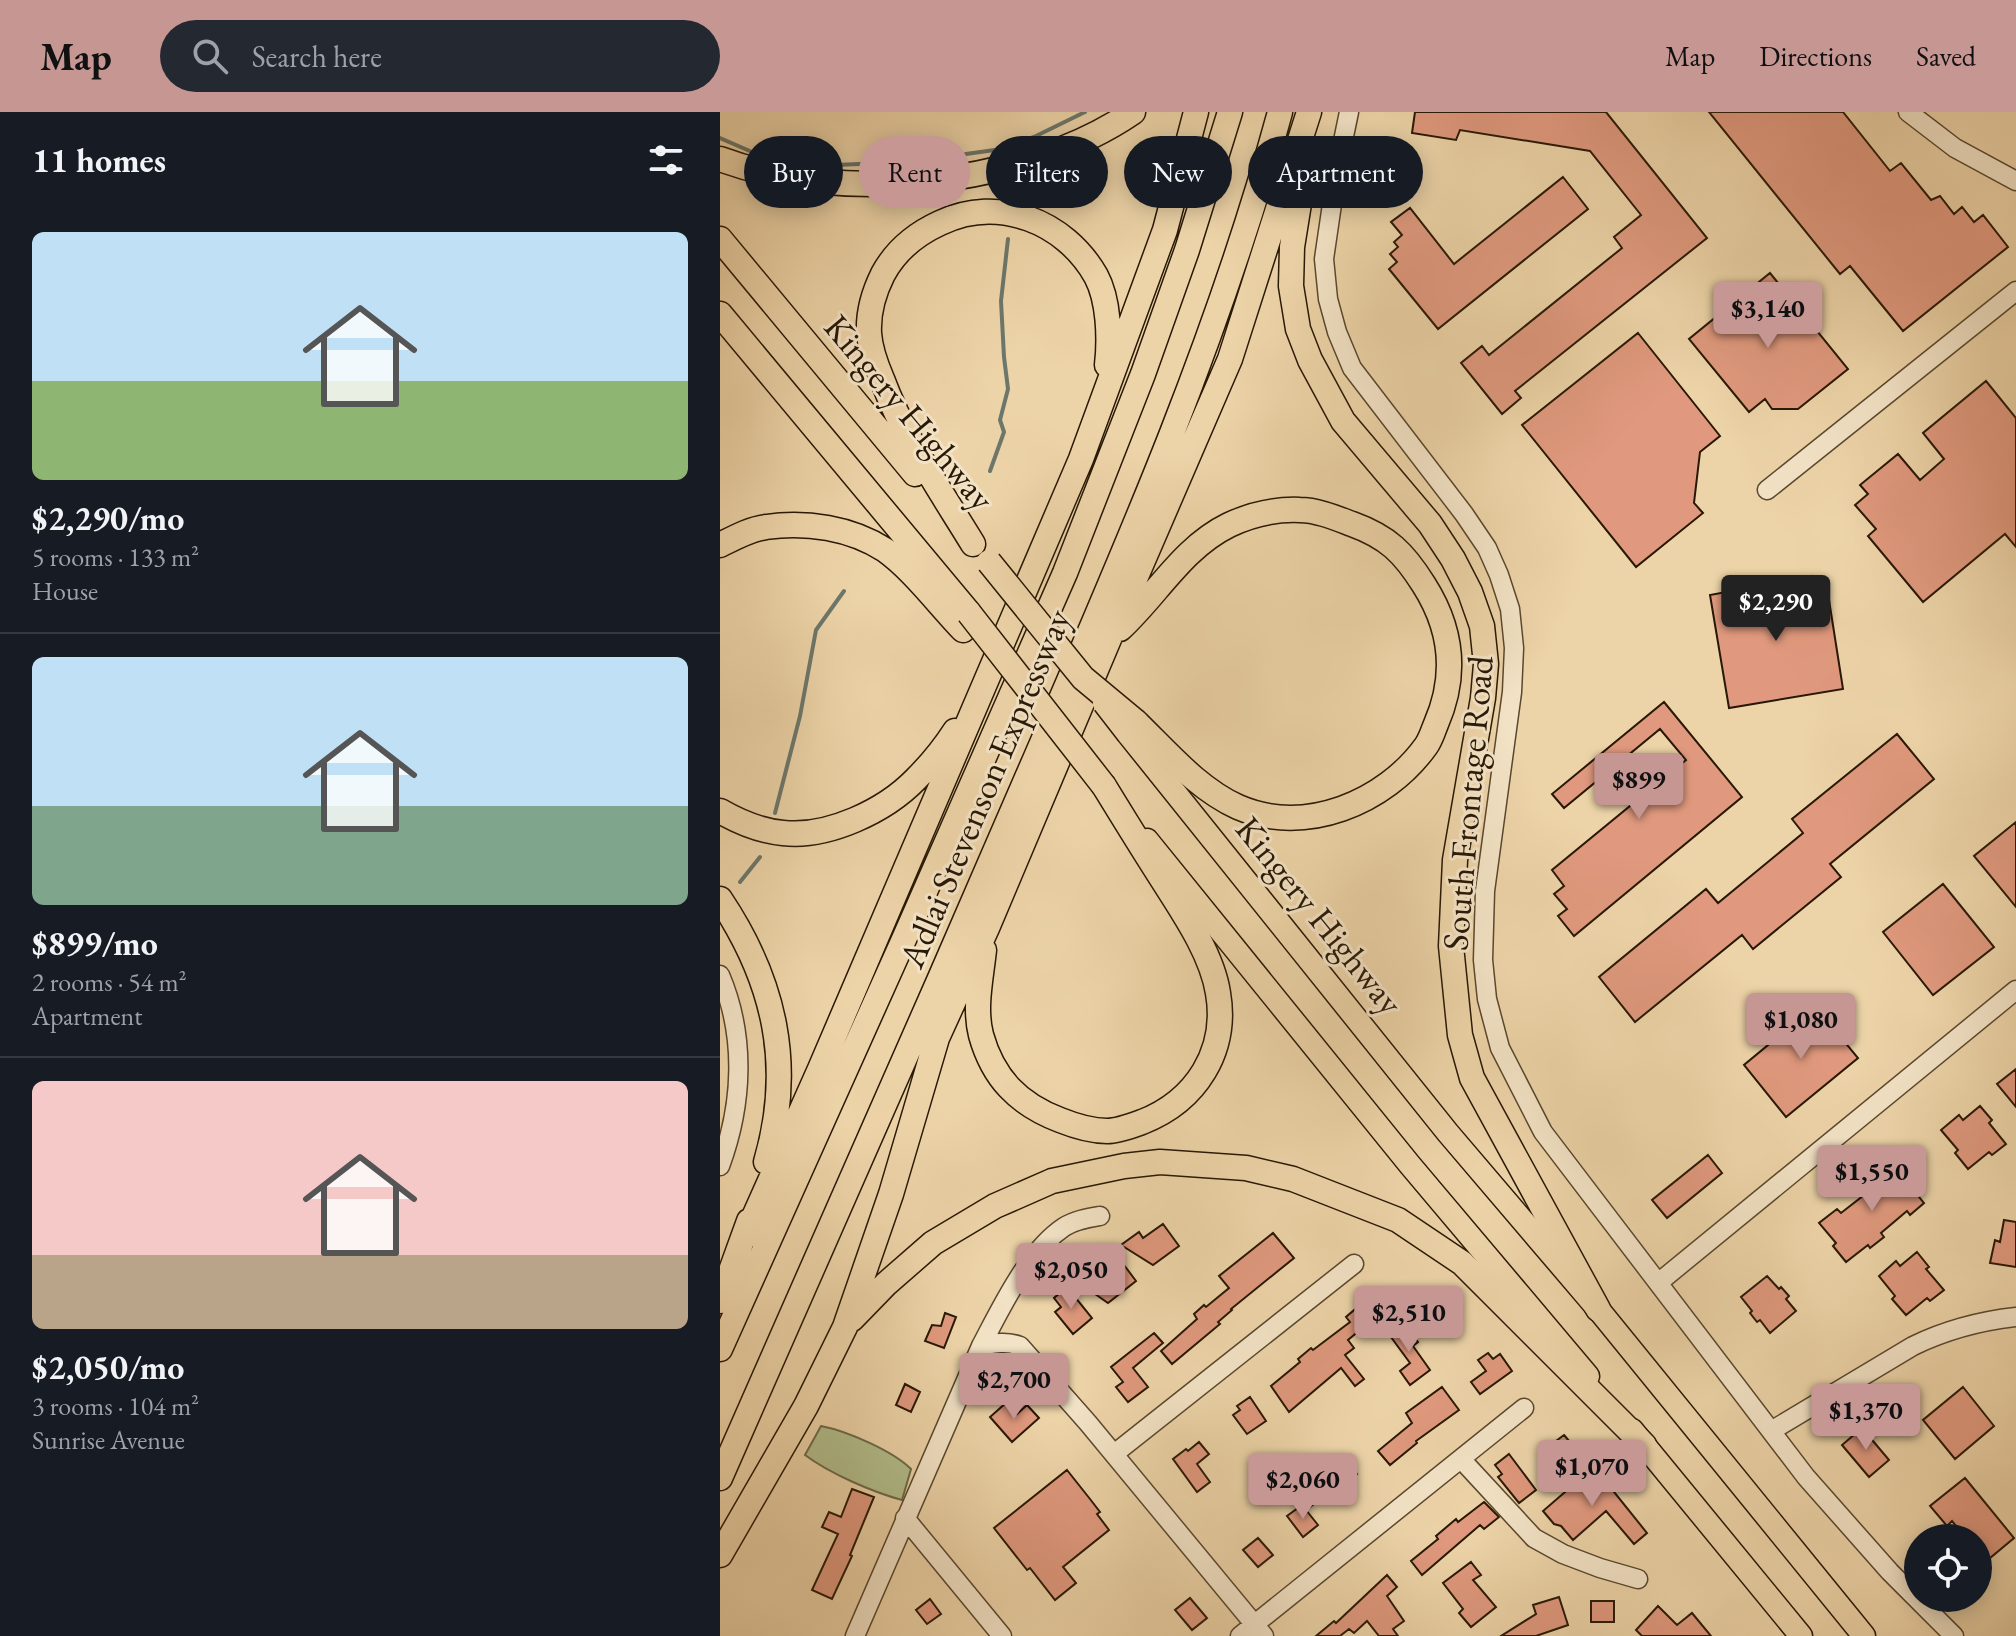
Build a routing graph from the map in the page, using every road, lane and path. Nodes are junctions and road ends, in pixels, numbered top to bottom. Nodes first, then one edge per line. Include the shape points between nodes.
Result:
1 (1133, 112) edge
2 (1196, 112) edge
3 (1230, 112) edge
4 (1280, 112) edge
5 (1312, 112) edge
6 (1349, 112) edge
7 (1908, 112) edge
8 (720, 159) edge
9 (2016, 181) edge
10 (720, 239) edge
11 (2016, 291) edge
12 (720, 314) edge
13 (1081, 459) junction
14 (1767, 490) dead end
15 (973, 544) junction
16 (720, 545) edge
17 (966, 621) junction
18 (1109, 639) junction
19 (979, 696) junction
20 (1132, 728) junction
21 (1104, 786) junction
22 (720, 811) edge
23 (720, 899) edge
24 (987, 928) junction
25 (720, 975) edge
26 (2016, 990) edge
27 (720, 1166) edge
28 (1100, 1216) dead end
29 (745, 1237) junction
30 (1354, 1264) dead end
31 (1658, 1283) junction
32 (720, 1301) edge
33 (1598, 1309) junction
34 (2016, 1317) edge
35 (845, 1327) junction
36 (981, 1346) junction
37 (720, 1349) edge
38 (1524, 1408) dead end
39 (1771, 1431) junction
40 (1644, 1445) junction
41 (1114, 1454) junction
42 (1461, 1459) junction
43 (720, 1478) edge
44 (905, 1518) junction
45 (720, 1555) edge
46 (1638, 1579) dead end
47 (1253, 1632) edge
48 (855, 1636) edge
49 (1002, 1636) edge
50 (1801, 1636) edge
51 (1864, 1636) edge
52 (1954, 1636) edge

1 - 8 highway via 1056,153 965,177 847,183 775,176
2 - 13 highway via 1165,230
3 - 37 highway, Adlai Stevenson Expressway via 1143,374 1065,573
4 - 43 highway, Adlai Stevenson Expressway via 1204,348 1110,587
5 - 18 highway via 1230,359
5 - 33 highway via 1292,247 1298,329 1343,421 1453,559 1482,626 1483,698 1455,860 1451,946 1460,1035 1472,1078
6 - 31 street, South Frontage Road via 1324,259 1337,332 1352,368 1487,548 1510,609 1512,692 1485,891 1487,999 1500,1048 1543,1132
7 - 9 street via 1955,148
10 - 15 highway, Kingery Highway
11 - 14 street
12 - 17 highway
13 - 15 highway via 1108,363 1109,329 1097,278 1061,234 1012,213 983,211 924,230 890,262 871,306 869,332 909,441
13 - 19 highway
15 - 20 highway, Kingery Highway, bridge via 1083,678
16 - 17 highway via 764,527 794,525 858,536 886,551
17 - 21 highway, bridge via 1026,685
18 - 20 highway, Kingery Highway via 1200,544 1229,525 1301,509 1368,530 1394,546 1431,596 1444,625 1448,690 1427,744 1381,789 1351,806 1320,815 1258,814 1204,788
18 - 24 highway
19 - 22 highway via 915,780 863,817 808,833 784,833
19 - 29 highway
20 - 33 main road, Kingery Highway via 1448,1133
21 - 24 highway via 1180,906 1218,991 1217,1041 1199,1081 1151,1118 1108,1131 1080,1128 1034,1109 999,1076 981,1033 978,1003
21 - 40 main road
23 - 29 highway via 762,979 780,1083 773,1139
24 - 35 highway via 937,1038
25 - 27 street via 735,1019 739,1061 733,1124
26 - 31 street
28 - 36 street via 1080,1219 1047,1242 1022,1271
29 - 32 highway
30 - 41 street
31 - 39 street, South Frontage Road
33 - 51 main road, Kingery Highway
34 - 39 street via 1929,1338
35 - 40 highway via 933,1243 995,1206 1052,1181 1160,1162 1246,1168 1293,1179 1398,1220 1462,1263
35 - 45 highway
36 - 41 street via 1020,1346
36 - 44 street
38 - 42 street
39 - 52 street, South Frontage Road via 1837,1513
40 - 50 main road
41 - 47 street
42 - 46 street via 1534,1538 1563,1554
42 - 47 street
44 - 48 street
44 - 49 street

